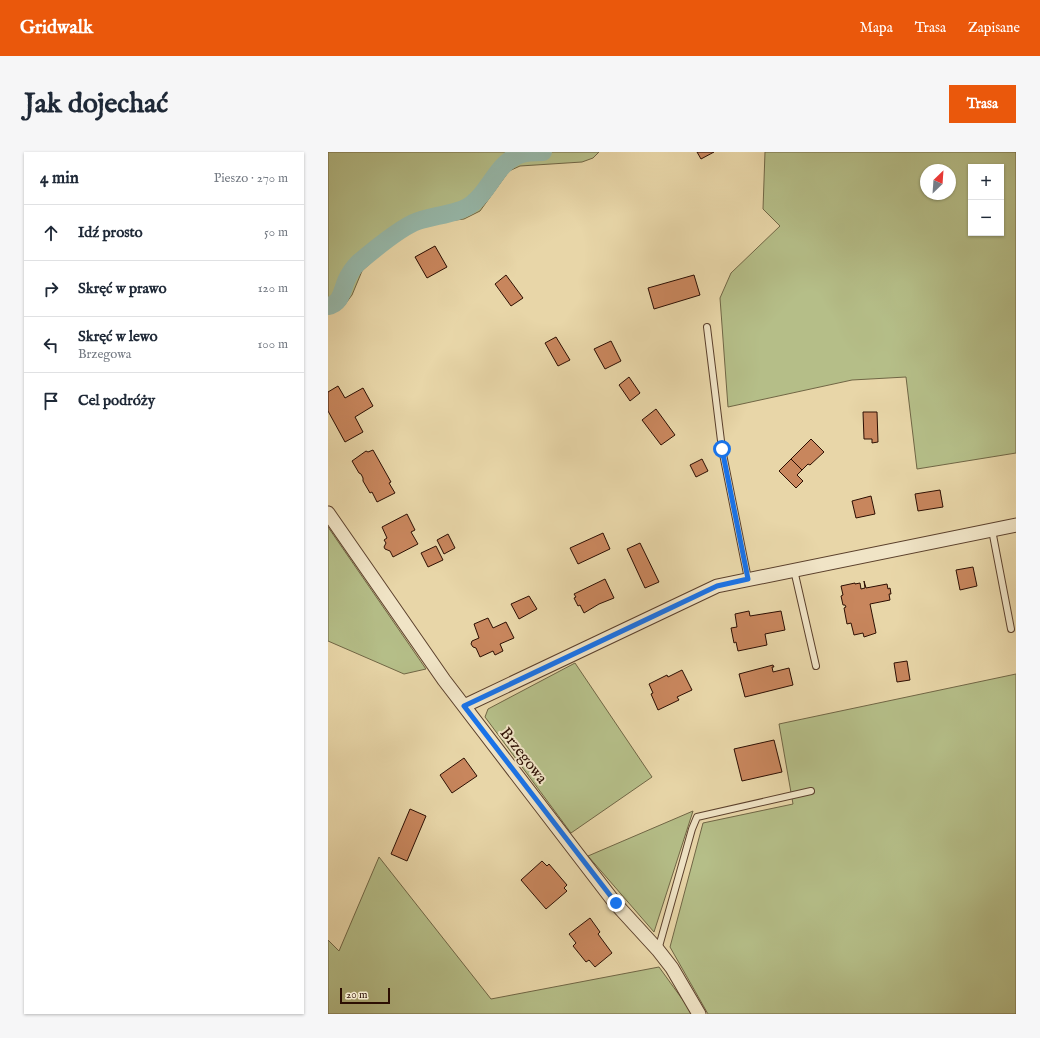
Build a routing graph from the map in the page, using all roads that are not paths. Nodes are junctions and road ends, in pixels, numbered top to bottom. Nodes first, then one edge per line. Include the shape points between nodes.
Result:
1 (707, 327) dead end
2 (328, 513) edge
3 (1016, 525) edge
4 (992, 530) junction
5 (794, 570) junction
6 (748, 579) junction
7 (1011, 629) dead end
8 (816, 666) dead end
9 (464, 706) junction
10 (812, 792) dead end
11 (658, 950) junction
12 (699, 1014) edge

1 - 6 lane via 722,449
2 - 9 street, Brzegowa
3 - 4 street
4 - 5 street
4 - 7 lane
5 - 6 street
5 - 8 lane
6 - 9 street via 717,586
9 - 11 street, Brzegowa via 616,903
10 - 11 lane via 697,817
11 - 12 street, Brzegowa via 672,968

